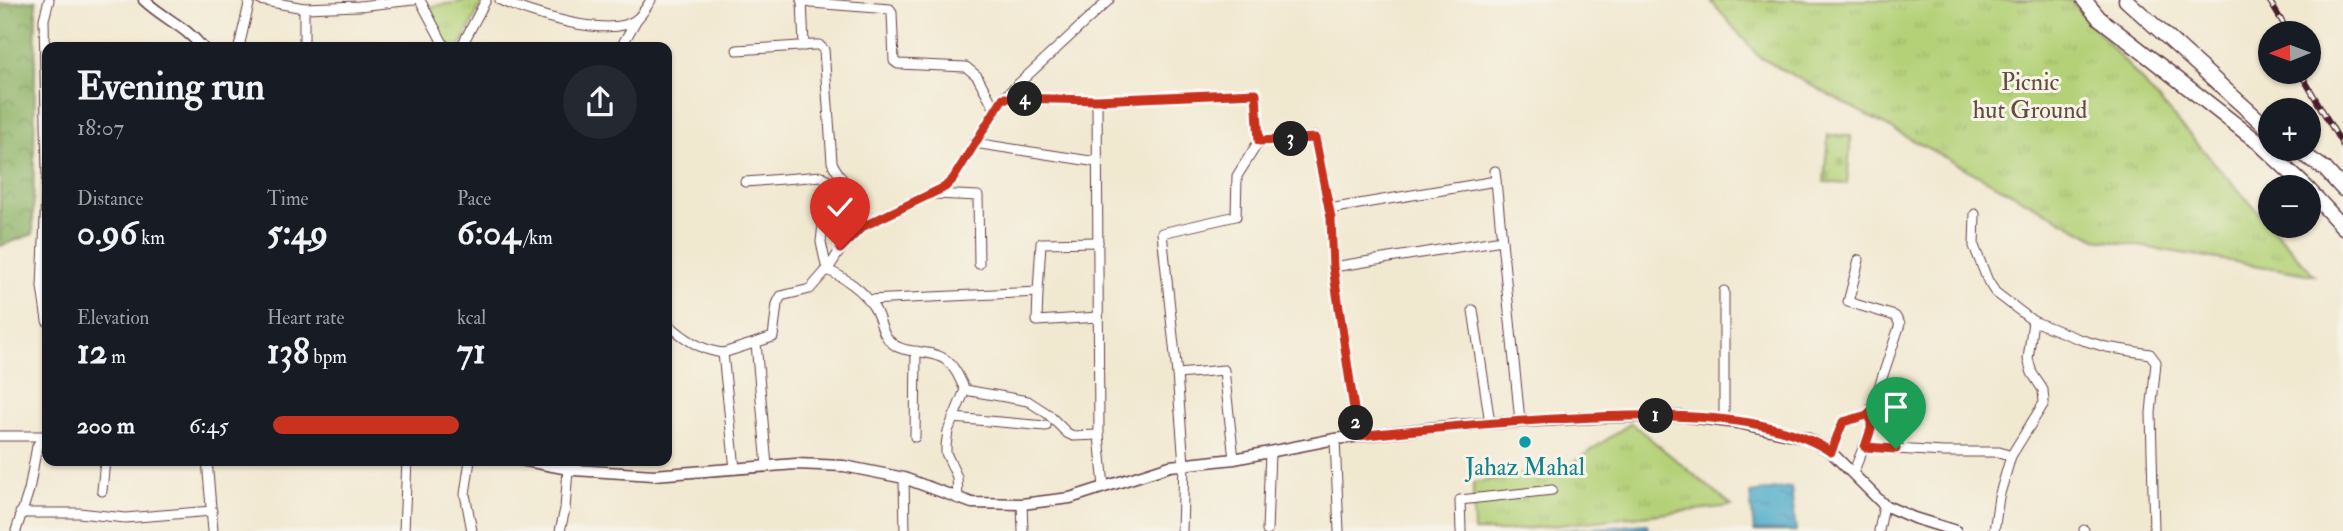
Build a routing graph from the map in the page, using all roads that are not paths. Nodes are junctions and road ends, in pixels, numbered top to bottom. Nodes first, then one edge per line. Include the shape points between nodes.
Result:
1 (50, 0) edge
2 (144, 0) edge
3 (250, 0) edge
4 (260, 0) edge
5 (413, 0) edge
6 (421, 0) edge
7 (486, 0) edge
8 (500, 0) edge
9 (650, 0) edge
10 (1109, 0) edge
11 (2084, 0) edge
12 (2126, 0) edge
13 (801, 1) edge
14 (330, 4) edge
15 (304, 8) junction
16 (637, 19) junction
17 (44, 42) edge
18 (198, 42) edge
19 (240, 42) edge
20 (304, 42) edge
21 (443, 42) edge
22 (464, 42) edge
23 (624, 42) edge
24 (804, 46) junction
25 (737, 50) dead end
26 (1003, 98) junction
27 (1097, 100) junction
28 (995, 108) junction
29 (2258, 119) edge
30 (1259, 141) junction
31 (974, 143) junction
32 (2313, 161) edge
33 (1097, 162) junction
34 (2293, 175) edge
35 (745, 182) dead end
36 (2343, 189) edge
37 (844, 194) junction
38 (933, 194) junction
39 (2321, 203) edge
40 (1329, 209) junction
41 (1975, 214) dead end
42 (2343, 227) edge
43 (1502, 240) junction
44 (1098, 242) junction
45 (1859, 260) dead end
46 (979, 264) dead end
47 (1333, 267) junction
48 (42, 268) edge
49 (827, 270) junction
50 (1724, 291) dead end
51 (1038, 292) junction
52 (42, 293) edge
53 (868, 300) junction
54 (1473, 310) dead end
55 (1098, 317) junction
56 (2033, 321) junction
57 (672, 327) edge
58 (756, 343) junction
59 (916, 351) junction
60 (723, 353) junction
61 (1177, 374) junction
62 (965, 390) junction
63 (1871, 411) junction
64 (953, 418) junction
65 (1520, 421) junction
66 (1724, 421) junction
67 (1490, 423) junction
68 (1046, 426) dead end
69 (1099, 435) junction
70 (0, 436) edge
71 (42, 436) edge
72 (1358, 436) junction
73 (915, 437) dead end
74 (1335, 439) junction
75 (42, 440) edge
76 (1865, 447) junction
77 (1270, 452) junction
78 (1831, 452) junction
79 (2011, 456) junction
80 (1234, 459) junction
81 (1184, 464) junction
82 (104, 466) edge
83 (208, 466) edge
84 (407, 466) edge
85 (469, 466) edge
86 (552, 466) edge
87 (767, 466) junction
88 (568, 469) junction
89 (735, 469) junction
90 (1853, 473) junction
91 (904, 478) junction
92 (1104, 487) junction
93 (1552, 490) dead end
94 (102, 491) dead end
95 (958, 499) junction
96 (1023, 503) junction
97 (1884, 505) junction
98 (212, 511) junction
99 (20, 513) junction
100 (16, 531) edge
101 (213, 531) edge
102 (404, 531) edge
103 (472, 531) edge
104 (559, 531) edge
105 (905, 531) edge
106 (1023, 531) edge
107 (1182, 531) edge
108 (1267, 531) edge
109 (1339, 531) edge
110 (1461, 531) edge
111 (1879, 531) edge
112 (1956, 531) edge
113 (1994, 531) edge
114 (2154, 531) edge

1 - 17 street
2 - 18 street
3 - 19 street
4 - 15 street
5 - 14 street
6 - 21 street
7 - 22 street
8 - 16 street via 583,26 614,26
9 - 16 street
10 - 26 street
11 - 34 highway via 2099,18 2258,142
12 - 29 highway
13 - 24 street
13 - 28 street via 890,9 894,61 966,67
14 - 15 street
15 - 20 street
16 - 23 street
24 - 25 street
24 - 37 street via 819,45 824,50 832,162 845,184
26 - 27 street
26 - 28 street
27 - 30 street via 1256,93
27 - 33 street
28 - 31 street
30 - 40 street via 1315,138
30 - 61 street via 1237,176 1236,216 1162,233
31 - 33 street
31 - 38 street via 953,179
32 - 36 highway
33 - 44 street
35 - 37 street via 822,176
37 - 49 street via 823,224 821,242
38 - 46 street via 978,196
38 - 49 street via 862,227
39 - 42 highway
40 - 43 street via 1495,176
40 - 47 street
41 - 56 street via 1974,246 1988,281 1995,292
43 - 47 street
43 - 65 street
44 - 51 street via 1041,243
44 - 55 street
45 - 63 street via 1848,302 1895,316 1900,324
47 - 72 street
48 - 52 street
49 - 53 street
49 - 58 street via 807,291 781,296 773,337
50 - 66 street
51 - 53 street
51 - 55 street via 1037,321
53 - 59 street via 886,338 898,348
54 - 67 street
55 - 69 street
56 - 79 street via 2028,359 2043,390 2044,403
56 - 114 street via 2079,340 2154,357
57 - 60 street via 692,342
58 - 60 street
58 - 87 street
59 - 62 street via 948,359
59 - 73 street
60 - 89 street
61 - 80 street via 1224,370
61 - 81 street
62 - 64 street
62 - 69 street via 1028,401 1073,436
63 - 76 street
63 - 78 street via 1843,422
64 - 68 street
64 - 95 street via 946,453 956,473
65 - 66 street via 1608,416
65 - 67 street
66 - 78 street via 1798,435
67 - 72 street
69 - 92 street
70 - 71 street
72 - 74 street
74 - 77 street
74 - 109 street
75 - 99 street
76 - 79 street
76 - 90 street
77 - 80 street
77 - 108 street
78 - 90 street
79 - 113 street
80 - 81 street
81 - 92 street
81 - 107 street
82 - 94 street
83 - 98 street
84 - 102 street
85 - 103 street via 465,494
86 - 88 street
87 - 89 street
87 - 91 street via 844,466
88 - 89 street via 654,475
88 - 104 street
90 - 97 street
91 - 95 street
91 - 105 street
92 - 96 street via 1070,498
93 - 110 street via 1460,500
95 - 96 street
96 - 106 street
97 - 111 street
97 - 112 street
98 - 99 street via 125,518
98 - 101 street
99 - 100 street

